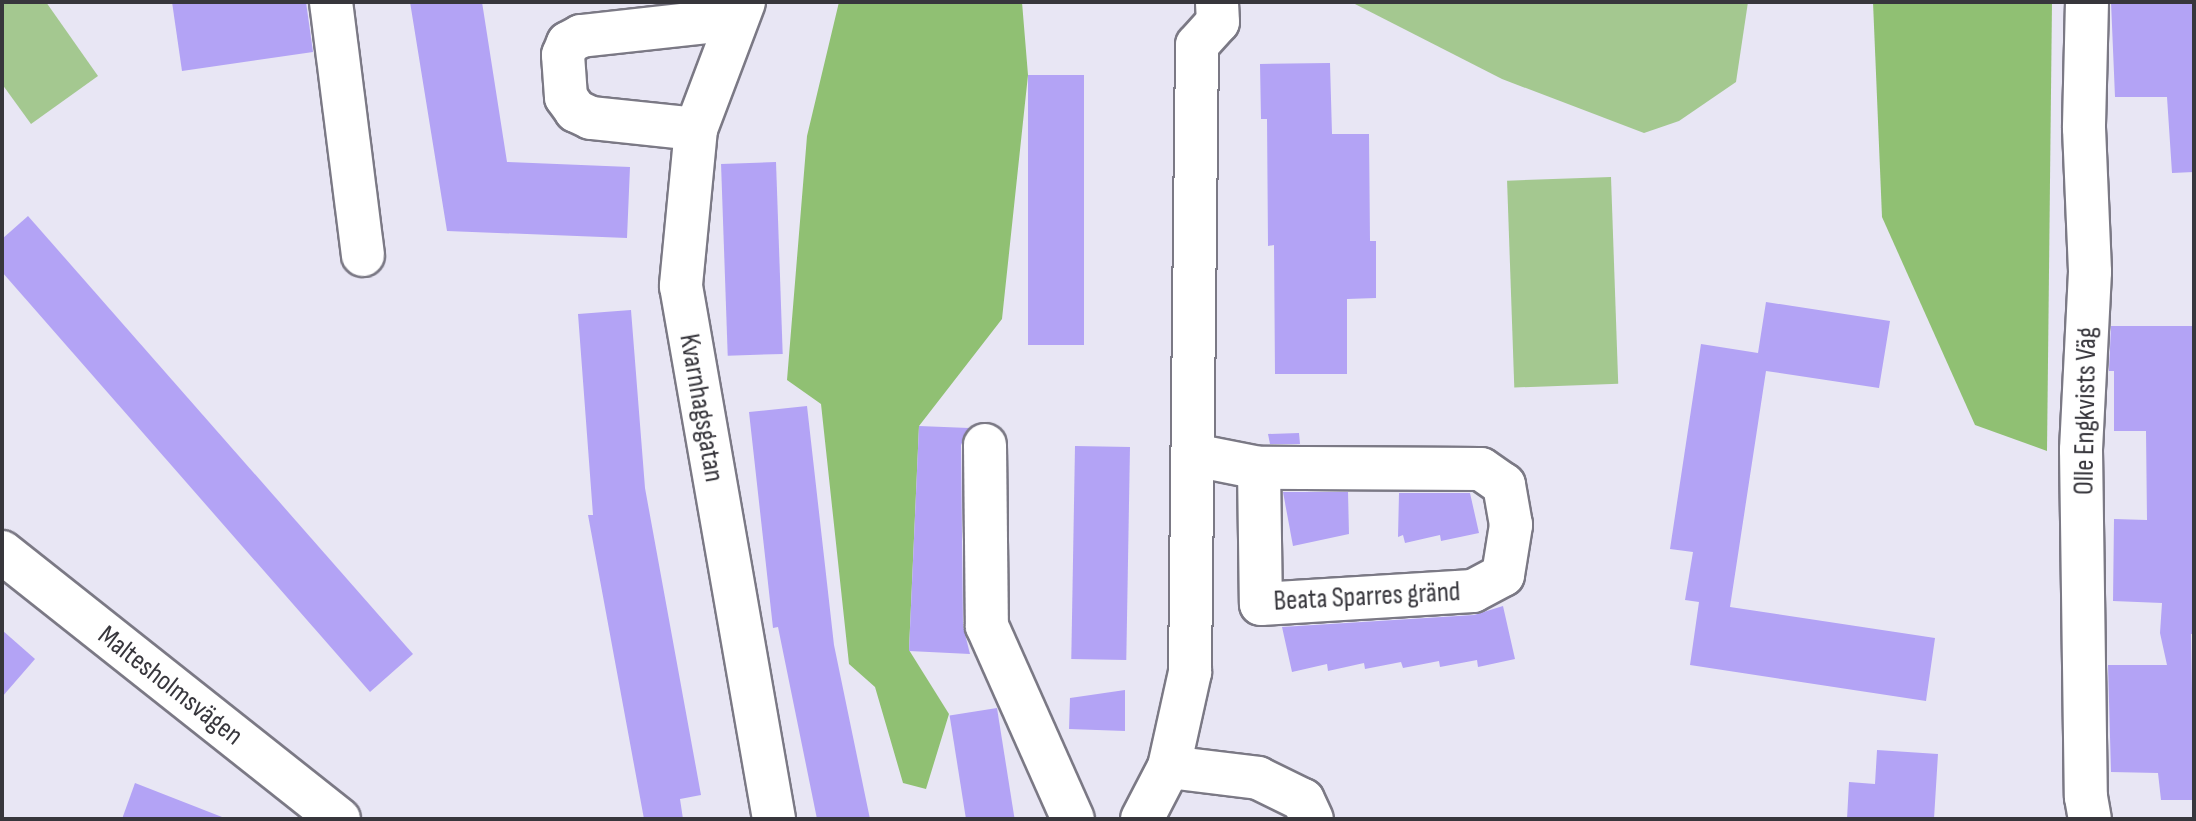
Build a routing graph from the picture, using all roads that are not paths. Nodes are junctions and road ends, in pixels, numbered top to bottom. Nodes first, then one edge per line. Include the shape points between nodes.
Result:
1 (331, 2) edge
2 (1217, 2) edge
3 (2087, 2) edge
4 (740, 10) edge
5 (696, 129) junction
6 (363, 255) dead end
7 (985, 445) dead end
8 (1194, 455) junction
9 (1259, 468) junction
10 (2, 552) edge
11 (1169, 767) junction
12 (339, 819) edge
13 (774, 819) edge
14 (1073, 819) edge
15 (1142, 819) edge
16 (1312, 819) edge
17 (2090, 819) edge

1 - 6 street
2 - 8 street via 1218,22 1197,45
3 - 17 street, Olle Engkvists Väg via 2084,128 2090,272 2081,450
4 - 5 street, Kvarnhagsgatan
4 - 5 street via 581,36 568,43 563,55 566,97 576,111 591,118
5 - 13 street, Kvarnhagsgatan via 681,286
7 - 14 street via 987,626
8 - 9 street, Beata Sparres gränd
8 - 11 street via 1190,672
9 - 9 street, Beata Sparres gränd via 1261,604 1473,591 1503,575 1511,525 1504,485 1481,469
10 - 12 street, Maltesholmsvägen
11 - 15 street
11 - 16 street via 1258,778 1303,800

